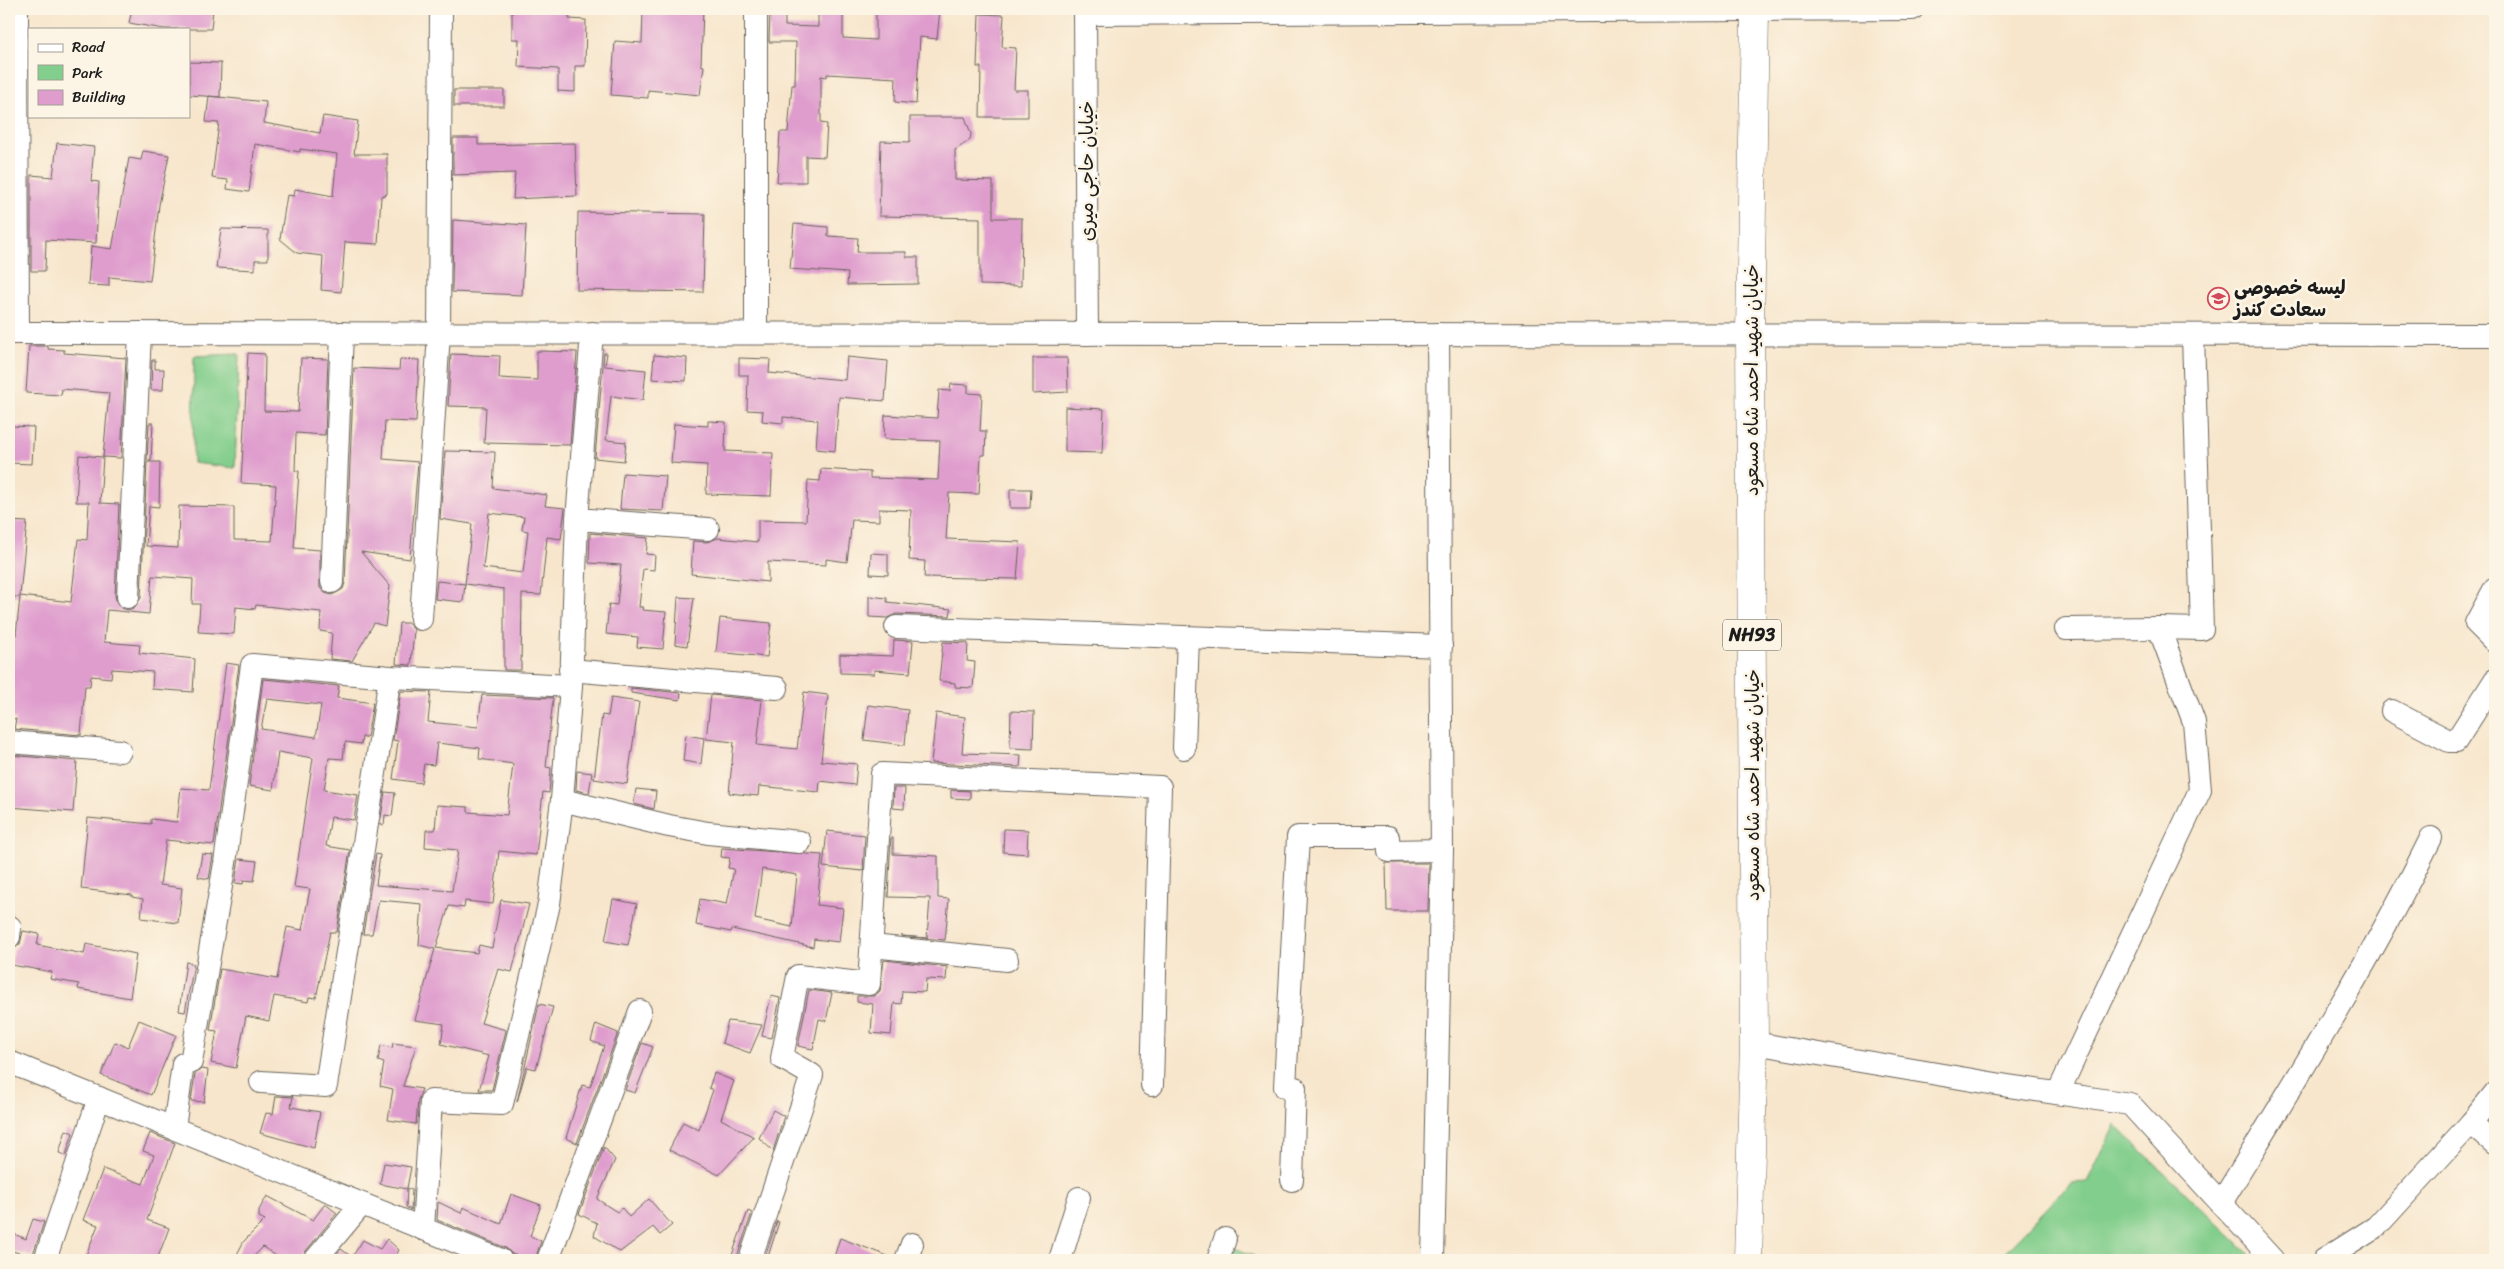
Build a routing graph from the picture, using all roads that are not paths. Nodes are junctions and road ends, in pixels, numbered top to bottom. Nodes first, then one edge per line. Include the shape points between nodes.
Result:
1 (17, 9) edge
2 (441, 9) edge
3 (756, 9) edge
4 (1754, 9) edge
5 (1912, 9) edge
6 (1085, 11) edge
7 (14, 333) edge
8 (140, 333) junction
9 (342, 333) junction
10 (439, 333) junction
11 (592, 333) junction
12 (756, 334) junction
13 (1087, 334) junction
14 (1438, 334) junction
15 (1750, 335) junction
16 (2193, 335) junction
17 (2495, 336) edge
18 (577, 519) junction
19 (708, 529) dead end
20 (332, 582) dead end
21 (2495, 588) edge
22 (128, 596) dead end
23 (421, 619) dead end
24 (896, 627) dead end
25 (2159, 628) junction
26 (2066, 629) dead end
27 (1188, 638) junction
28 (2495, 642) edge
29 (1441, 646) junction
30 (390, 677) junction
31 (571, 678) junction
32 (2495, 680) edge
33 (777, 688) dead end
34 (2392, 711) dead end
35 (9, 742) edge
36 (1184, 748) dead end
37 (120, 751) dead end
38 (562, 800) junction
39 (2431, 838) dead end
40 (800, 842) dead end
41 (1442, 850) junction
42 (872, 946) junction
43 (1007, 960) dead end
44 (640, 1012) dead end
45 (1754, 1043) junction
46 (9, 1062) edge
47 (261, 1082) dead end
48 (1152, 1084) dead end
49 (2495, 1092) edge
50 (2058, 1094) junction
51 (99, 1098) junction
52 (2471, 1123) junction
53 (174, 1128) junction
54 (2495, 1144) edge
55 (1292, 1180) dead end
56 (1079, 1198) dead end
57 (2221, 1203) junction
58 (362, 1204) junction
59 (424, 1229) junction
60 (1226, 1239) dead end
61 (46, 1260) edge
62 (315, 1260) edge
63 (501, 1260) edge
64 (548, 1260) edge
65 (750, 1260) edge
66 (1060, 1260) edge
67 (1218, 1260) edge
68 (1433, 1260) edge
69 (1748, 1260) edge
70 (2273, 1260) edge
71 (2324, 1260) edge

1 - 7 street
2 - 10 street
3 - 12 street
4 - 5 street
4 - 6 street
4 - 15 main road, خیابان شهید احمد شاه مسعود / NH93
6 - 13 street, خیابان حاجی میری
7 - 8 street
8 - 9 street
8 - 22 street
9 - 10 street
9 - 20 street
10 - 11 street
10 - 23 street
11 - 12 street
11 - 18 street
12 - 13 street
13 - 14 street
14 - 15 street
14 - 29 street
15 - 16 street
15 - 45 main road, خیابان شهید احمد شاه مسعود / NH93
16 - 17 street
16 - 25 street via 2202,628
18 - 19 street
18 - 31 street
21 - 28 street via 2476,623
24 - 27 street
25 - 26 street
25 - 50 street via 2194,722 2200,790
27 - 29 street
27 - 36 street
29 - 41 street
30 - 31 street
30 - 47 street via 326,1086
30 - 53 street via 252,665 225,864 191,1062 183,1064
31 - 33 street
31 - 38 street
32 - 34 street via 2456,741 2449,741
35 - 37 street
38 - 40 street via 708,833
38 - 59 street via 549,904 502,1104 432,1101
39 - 57 street via 2334,1017
41 - 55 street via 1388,851 1388,837 1298,837 1286,1087 1295,1088
41 - 68 street
42 - 43 street
42 - 48 street via 882,774 1160,787
42 - 65 street via 869,984 798,976 782,1058 812,1075
44 - 64 street
45 - 50 street
45 - 69 main road, خیابان شهید احمد شاه مسعود / NH93
46 - 51 street
49 - 52 street
50 - 57 street via 2130,1104
51 - 53 street
51 - 61 street
52 - 54 street
52 - 71 street via 2376,1227
53 - 58 street
56 - 66 street
57 - 70 street
58 - 59 street
58 - 62 street
59 - 63 street
60 - 67 street

